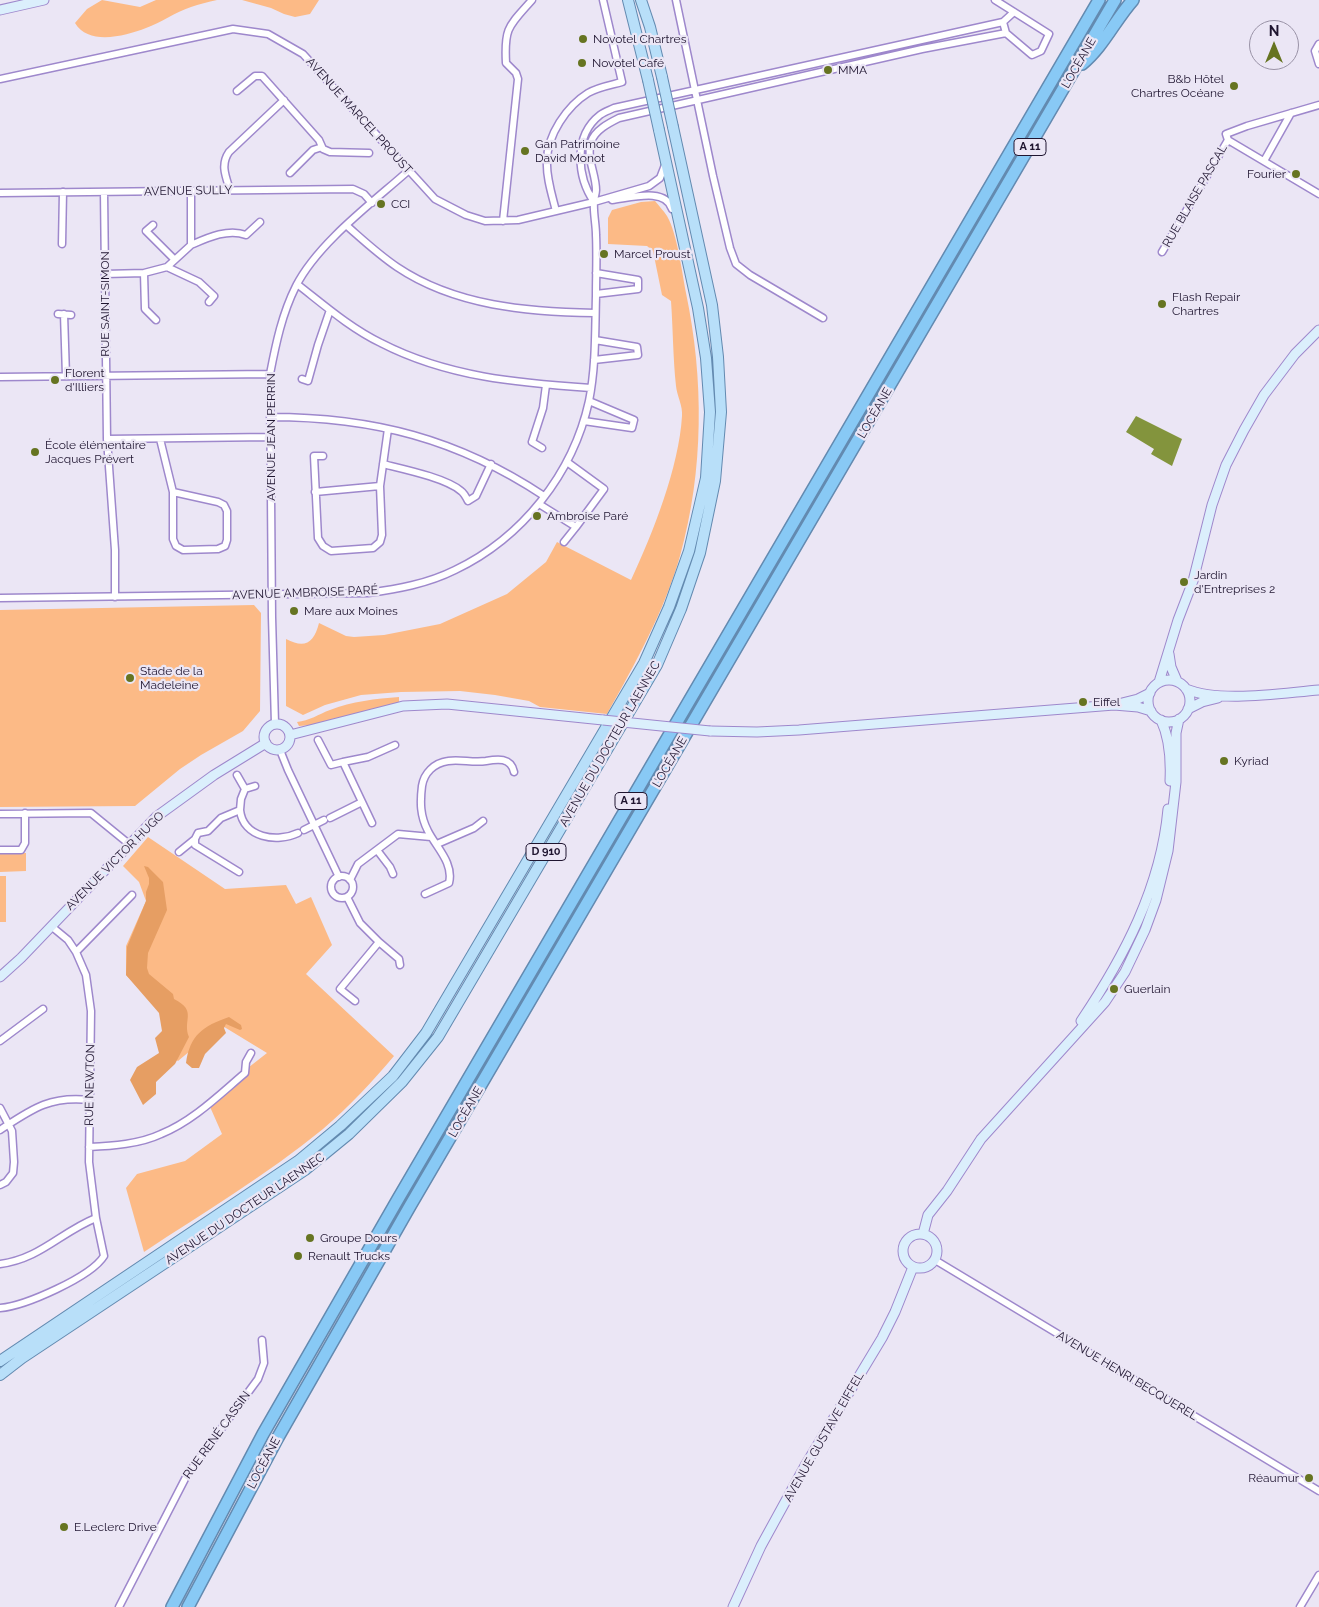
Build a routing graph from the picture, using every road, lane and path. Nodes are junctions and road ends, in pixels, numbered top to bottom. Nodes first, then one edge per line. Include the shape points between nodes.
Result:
1 (44, 0) edge
2 (532, 0) edge
3 (602, 0) edge
4 (628, 0) edge
5 (641, 0) edge
6 (646, 0) edge
7 (676, 0) edge
8 (995, 0) edge
9 (1099, 0) edge
10 (1115, 0) edge
11 (1133, 0) edge
12 (0, 10) edge
13 (1014, 12) junction
14 (1003, 22) junction
15 (993, 24) junction
16 (650, 27) junction
17 (1006, 33) junction
18 (996, 35) junction
19 (1319, 44) edge
20 (1319, 64) edge
21 (1075, 70) junction
22 (0, 79) edge
23 (694, 90) junction
24 (237, 91) dead end
25 (284, 100) junction
26 (697, 101) junction
27 (1319, 105) edge
28 (1291, 113) junction
29 (1227, 137) junction
30 (322, 147) junction
31 (369, 153) dead end
32 (1264, 161) junction
33 (666, 162) junction
34 (408, 171) junction
35 (290, 173) dead end
36 (230, 190) junction
37 (191, 191) junction
38 (63, 192) junction
39 (104, 192) junction
40 (0, 193) edge
41 (1319, 194) edge
42 (594, 202) junction
43 (372, 203) junction
44 (556, 211) junction
45 (503, 221) junction
46 (260, 222) dead end
47 (153, 225) dead end
48 (347, 226) junction
49 (62, 244) dead end
50 (191, 245) junction
51 (1162, 252) dead end
52 (174, 259) junction
53 (167, 267) junction
54 (144, 273) junction
55 (596, 273) junction
56 (690, 273) junction
57 (105, 274) junction
58 (297, 284) junction
59 (596, 294) junction
60 (209, 302) dead end
61 (330, 310) junction
62 (595, 313) junction
63 (64, 314) dead end
64 (823, 318) dead end
65 (156, 320) dead end
66 (1319, 330) edge
67 (595, 340) junction
68 (594, 360) junction
69 (270, 374) junction
70 (66, 376) junction
71 (106, 376) junction
72 (0, 377) edge
73 (302, 379) dead end
74 (546, 385) junction
75 (591, 388) junction
76 (589, 401) junction
77 (270, 417) junction
78 (584, 420) junction
79 (388, 429) junction
80 (270, 437) junction
81 (160, 439) junction
82 (107, 440) junction
83 (542, 448) dead end
84 (322, 456) dead end
85 (567, 462) junction
86 (383, 464) junction
87 (490, 464) junction
88 (380, 486) junction
89 (173, 492) junction
90 (316, 492) junction
91 (544, 496) junction
92 (539, 504) junction
93 (576, 527) junction
94 (564, 542) dead end
95 (271, 595) junction
96 (115, 597) junction
97 (0, 598) edge
98 (1168, 649) junction
99 (1177, 681) junction
100 (1159, 682) junction
101 (1186, 689) junction
102 (1319, 690) edge
103 (1150, 693) junction
104 (1223, 696) junction
105 (1114, 705) junction
106 (1188, 709) junction
107 (1151, 711) junction
108 (1180, 719) junction
109 (1161, 720) junction
110 (275, 724) junction
111 (290, 735) junction
112 (318, 740) dead end
113 (266, 743) junction
114 (395, 745) dead end
115 (280, 750) junction
116 (343, 762) junction
117 (514, 772) dead end
118 (237, 775) dead end
119 (255, 786) dead end
120 (246, 789) junction
121 (362, 802) junction
122 (240, 810) junction
123 (24, 813) junction
124 (0, 814) edge
125 (483, 821) dead end
126 (372, 823) dead end
127 (314, 825) junction
128 (432, 837) junction
129 (194, 839) junction
130 (129, 844) junction
131 (437, 844) junction
132 (0, 850) edge
133 (377, 850) junction
134 (179, 852) dead end
135 (238, 872) dead end
136 (394, 874) dead end
137 (339, 876) junction
138 (350, 880) junction
139 (425, 894) dead end
140 (132, 895) dead end
141 (347, 897) junction
142 (52, 926) junction
143 (379, 942) junction
144 (1125, 951) junction
145 (76, 952) junction
146 (400, 965) dead end
147 (1121, 969) dead end
148 (0, 977) edge
149 (354, 1001) dead end
150 (43, 1009) dead end
151 (0, 1041) edge
152 (1067, 1043) junction
153 (251, 1054) dead end
154 (89, 1100) junction
155 (0, 1108) edge
156 (8, 1124) junction
157 (0, 1130) edge
158 (89, 1147) junction
159 (0, 1185) edge
160 (96, 1218) junction
161 (923, 1234) junction
162 (935, 1260) junction
163 (0, 1264) edge
164 (912, 1267) junction
165 (0, 1308) edge
166 (262, 1340) dead end
167 (0, 1361) edge
168 (0, 1375) edge
169 (1319, 1491) edge
170 (1319, 1575) edge
171 (118, 1607) edge
172 (172, 1607) edge
173 (188, 1607) edge
174 (733, 1607) edge
175 (1300, 1607) edge

1 - 12 street
2 - 45 street via 510,25 505,42 506,63 518,79
3 - 44 street via 622,82 589,93 562,119 546,160
4 - 33 main road, AVENUE DU DOCTEUR LAENNEC / D 910, bridge
5 - 16 main road, AVENUE DU DOCTEUR LAENNEC / D 910
6 - 16 main road, D 910
7 - 23 street
8 - 13 street
9 - 172 highway, L’OCÉANE / A 11 via 262,1434
10 - 21 highway, L’OCÉANE / A 11
11 - 21 highway via 1093,55
13 - 14 street
13 - 17 street via 1049,34 1041,50 1032,55
14 - 15 street
14 - 17 street
15 - 18 street
15 - 23 street
16 - 168 main road, AVENUE DU DOCTEUR LAENNEC / D 910, bridge via 712,305 721,412 715,481 700,553 681,609 656,665 438,1037 402,1082 350,1134 305,1170
17 - 18 street, AVENUE AMBROISE PARÉ
18 - 26 street, AVENUE AMBROISE PARÉ
19 - 20 street via 1315,51
21 - 173 highway, L’OCÉANE / A 11 via 410,1206 277,1439
22 - 34 street, AVENUE MARCEL PROUST via 233,29 268,34 303,54
23 - 26 street
23 - 42 street via 614,108 600,115 586,131 580,154 582,176
24 - 25 street via 258,75 266,79
25 - 30 street
25 - 36 street via 225,157 224,171
26 - 42 street, AVENUE AMBROISE PARÉ via 619,118 605,125 591,141 590,160 596,190
26 - 64 street via 736,264
27 - 28 street, RUE BLAISE PASCAL
28 - 29 street, RUE BLAISE PASCAL via 1246,126
28 - 32 street
29 - 32 street
29 - 51 street, RUE BLAISE PASCAL
30 - 31 street via 330,152
30 - 35 street via 313,150
32 - 41 street
33 - 42 street, AVENUE MARCEL PROUST via 660,178 650,186
33 - 56 main road, AVENUE DU DOCTEUR LAENNEC / D 910
34 - 43 street, AVENUE JEAN PERRIN
34 - 45 street, AVENUE MARCEL PROUST via 435,199 485,221
36 - 37 street, AVENUE SULLY
36 - 43 street, AVENUE SULLY via 353,189
37 - 39 street, AVENUE SULLY
37 - 50 street
38 - 39 street, AVENUE SULLY
38 - 40 street, AVENUE SULLY
38 - 49 street
39 - 57 street, RUE SAINT-SIMON
42 - 44 street, AVENUE MARCEL PROUST
42 - 55 street, AVENUE AMBROISE PARÉ
42 - 56 street, AVENUE MARCEL PROUST via 662,196 671,203
43 - 48 street, AVENUE JEAN PERRIN
44 - 45 street, AVENUE MARCEL PROUST
46 - 50 street via 246,235 225,234
47 - 52 street via 146,230
48 - 58 street, AVENUE JEAN PERRIN via 320,251
48 - 62 street via 399,268 452,293 478,302 527,310
50 - 52 street
52 - 53 street
53 - 54 street
53 - 60 street via 199,282 214,296
54 - 57 street
54 - 65 street via 145,308
55 - 59 street, AVENUE AMBROISE PARÉ
55 - 59 street via 638,280 638,290
56 - 167 main road, AVENUE DU DOCTEUR LAENNEC / D 910 via 706,358 710,412 706,478 689,551 644,663 426,1033 393,1076 298,1161
57 - 71 street, RUE SAINT-SIMON
58 - 61 street
58 - 69 street, AVENUE JEAN PERRIN via 281,321
59 - 62 street, AVENUE AMBROISE PARÉ
61 - 73 street via 308,381
61 - 74 street via 380,343 432,365 490,378
62 - 67 street, AVENUE AMBROISE PARÉ
63 - 70 street
66 - 98 street via 1295,354 1264,395 1226,465 1212,504 1193,581
67 - 68 street, AVENUE AMBROISE PARÉ
67 - 68 street via 638,347 638,355
68 - 75 street, AVENUE AMBROISE PARÉ
69 - 71 street
69 - 77 street, AVENUE JEAN PERRIN
70 - 71 street
70 - 72 street
71 - 82 street, RUE SAINT-SIMON
74 - 75 street
74 - 83 street via 543,408 532,442
75 - 76 street, AVENUE AMBROISE PARÉ
76 - 78 street, AVENUE AMBROISE PARÉ
76 - 78 street via 634,420 632,428
77 - 79 street via 334,419
77 - 80 street, AVENUE JEAN PERRIN
78 - 85 street, AVENUE AMBROISE PARÉ
79 - 86 street
79 - 87 street via 429,439
80 - 81 street
80 - 95 street, AVENUE JEAN PERRIN
81 - 82 street
81 - 89 street
82 - 96 street, RUE SAINT-SIMON
84 - 90 street via 314,456
85 - 91 street, AVENUE AMBROISE PARÉ
85 - 93 street via 604,489
86 - 87 street via 454,487 462,491 468,500 476,496
86 - 88 street
87 - 91 street
88 - 90 street
88 - 90 street via 382,535 373,548 331,551 323,546 318,538
89 - 89 street via 173,538 176,546 183,550 224,546 227,540 224,505
91 - 92 street, AVENUE AMBROISE PARÉ
92 - 93 street
92 - 95 street, AVENUE AMBROISE PARÉ via 530,516 482,555 424,582 368,593
93 - 94 street
95 - 96 street, AVENUE AMBROISE PARÉ
95 - 110 street, AVENUE JEAN PERRIN
96 - 97 street, AVENUE AMBROISE PARÉ
98 - 99 street
98 - 100 street
99 - 100 street
99 - 101 street
100 - 103 street
101 - 104 street
101 - 106 street via 1190,697
102 - 104 street
103 - 105 street
103 - 107 street
104 - 106 street
105 - 107 street
105 - 111 street, bridge via 756,732 710,731 447,704 403,706
106 - 108 street
107 - 109 street
108 - 109 street
108 - 152 street via 1176,733 1176,782 1168,851 1156,900 1125,972 1105,1002
109 - 144 street via 1169,748 1165,830 1152,880
110 - 111 street via 286,728
110 - 113 street via 266,731
111 - 115 street via 286,746
112 - 116 street via 331,765
113 - 115 street via 272,749
113 - 130 street, AVENUE VICTOR HUGO via 183,796
114 - 116 street
115 - 127 street
116 - 121 street
117 - 128 street via 505,760 495,759 471,763 448,761 431,769 424,778 420,810
118 - 120 street
119 - 120 street
120 - 122 street
121 - 126 street
121 - 127 street
122 - 127 street via 241,819 248,828 279,839
122 - 129 street via 221,818
123 - 124 street
123 - 130 street via 91,813
123 - 132 street via 25,843 21,850
125 - 131 street
127 - 137 street
128 - 131 street
128 - 133 street via 398,834
129 - 134 street
129 - 135 street via 194,845
130 - 142 street, AVENUE VICTOR HUGO
131 - 139 street via 447,864 449,883
133 - 136 street
133 - 138 street via 358,864
137 - 138 street
137 - 141 street via 332,883 332,890 339,897
138 - 141 street via 353,887
140 - 145 street
141 - 143 street via 360,923
142 - 145 street, RUE NEWTON
142 - 148 street, AVENUE VICTOR HUGO
143 - 146 street via 399,959
143 - 149 street via 340,989
144 - 147 street
144 - 152 street
145 - 154 street, RUE NEWTON via 86,975 91,1011
150 - 151 street
152 - 161 street via 981,1139 928,1215
153 - 158 street via 245,1073 188,1119 160,1135
154 - 156 street via 69,1099 41,1104
154 - 158 street, RUE NEWTON
155 - 156 street
156 - 157 street
156 - 159 street via 12,1131 14,1168 6,1182
158 - 160 street, RUE NEWTON
160 - 163 street via 44,1249
160 - 165 street, RUE NEWTON via 104,1256 100,1262 35,1299
161 - 162 street via 936,1244
161 - 164 street via 908,1238 903,1248 904,1259
162 - 164 street via 927,1267
162 - 169 street, AVENUE HENRI BECQUEREL
164 - 174 street, AVENUE GUSTAVE EIFFEL via 882,1338 806,1464
166 - 171 street, RUE RENÉ CASSIN via 264,1363 258,1379 187,1475
170 - 175 street

